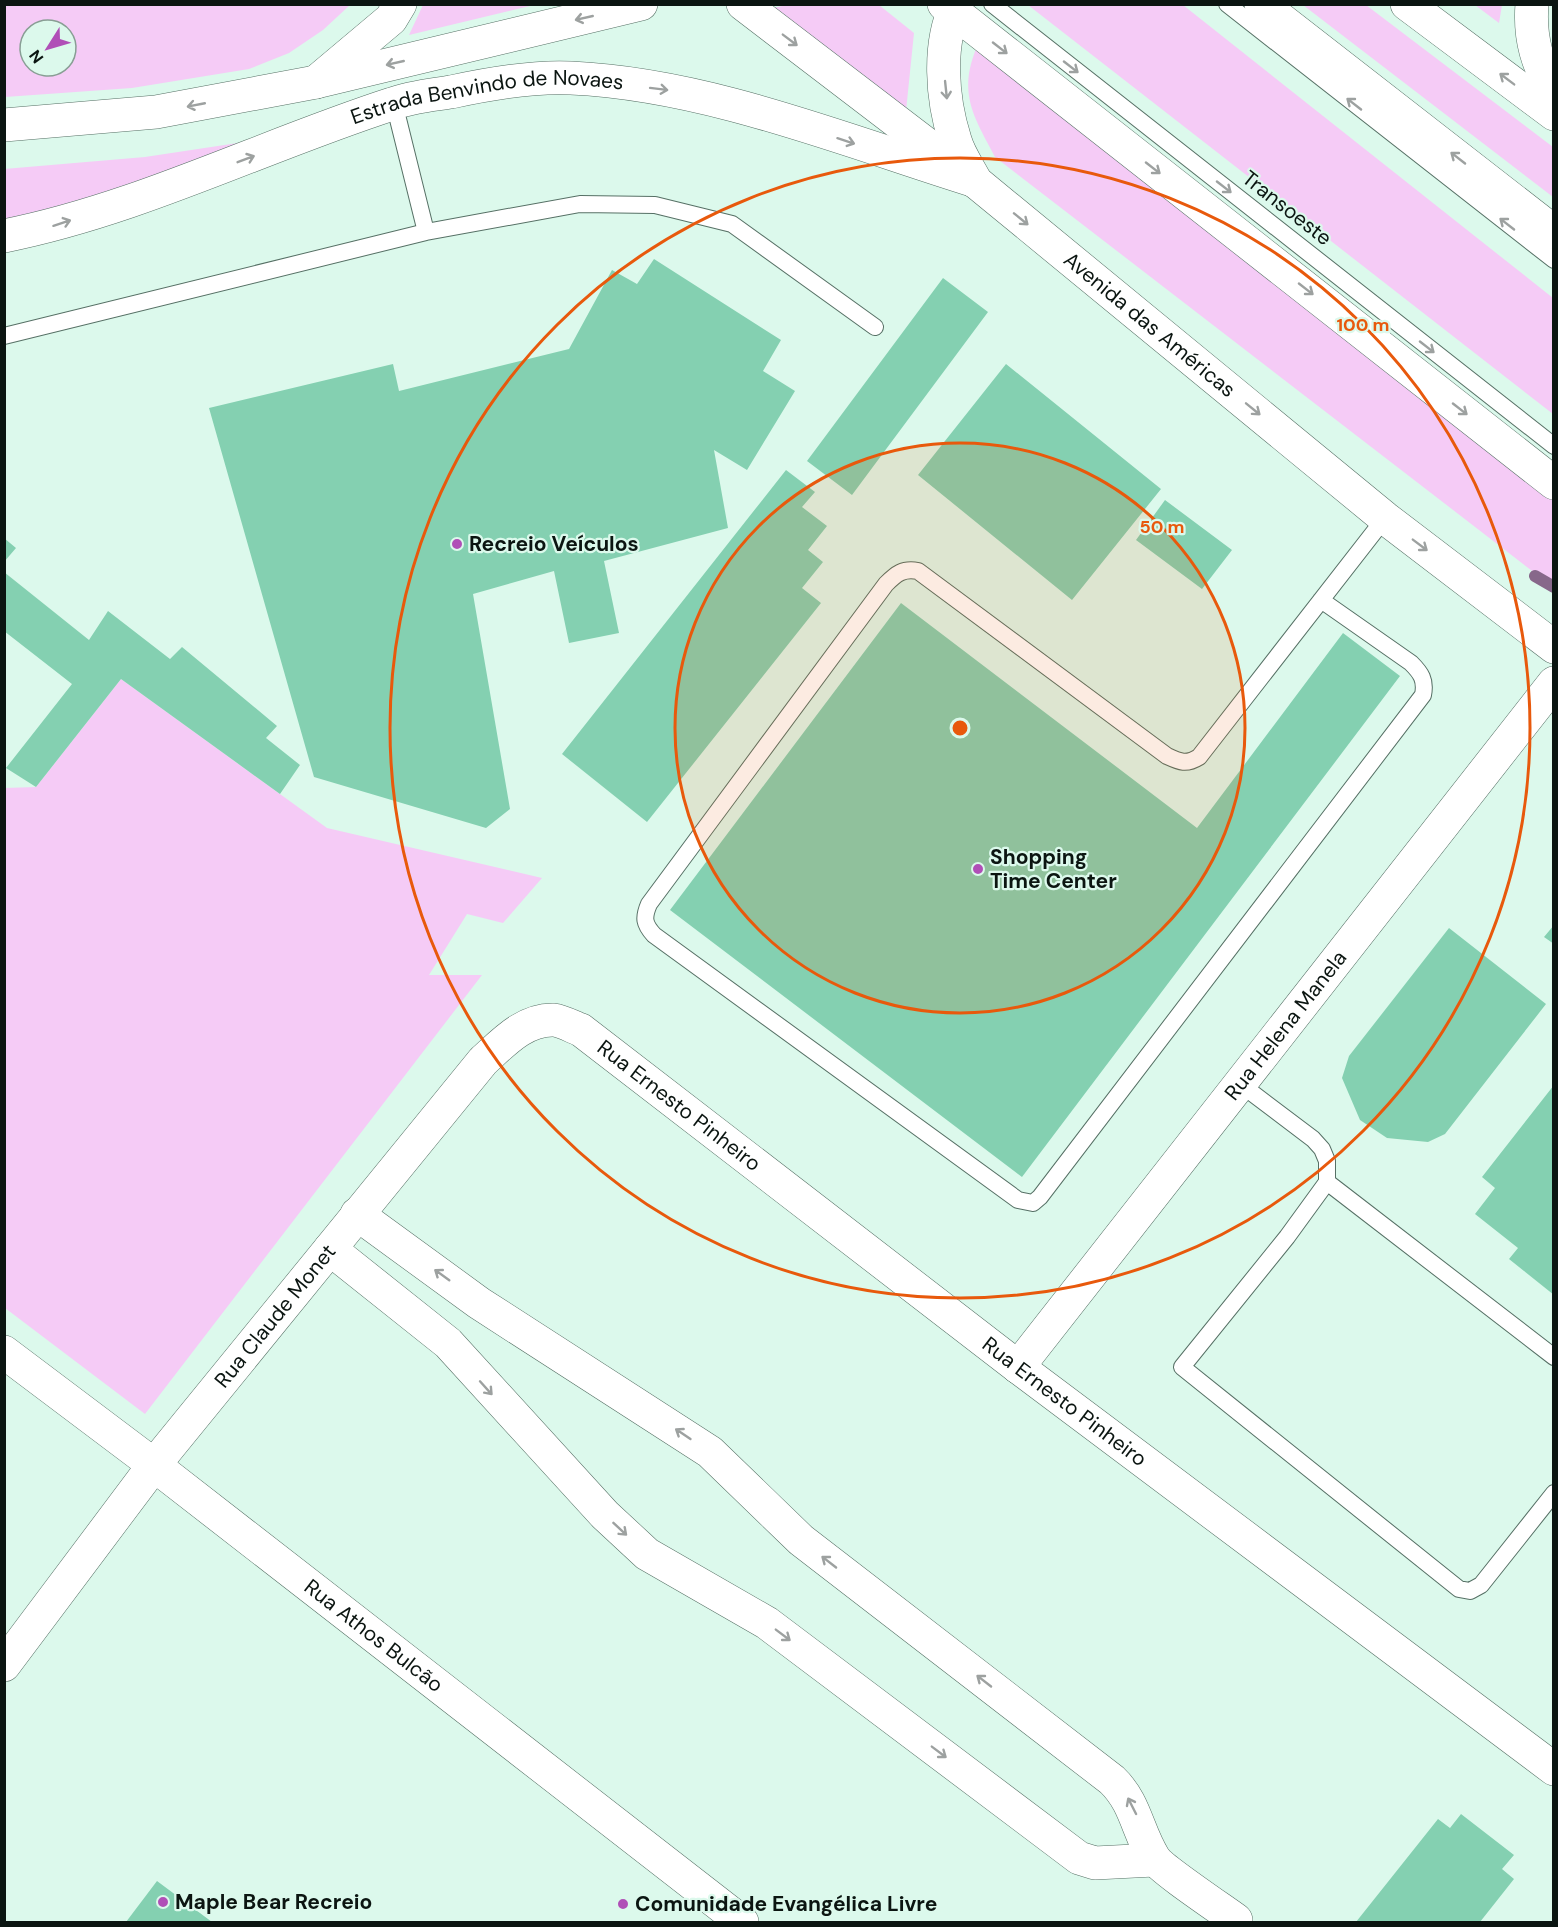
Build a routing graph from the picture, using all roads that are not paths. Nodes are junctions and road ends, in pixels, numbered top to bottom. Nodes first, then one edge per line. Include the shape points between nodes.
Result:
1 (400, 4) edge
2 (641, 4) edge
3 (743, 4) edge
4 (992, 4) edge
5 (1227, 4) edge
6 (1261, 4) edge
7 (1407, 4) edge
8 (1532, 4) edge
9 (952, 7) edge
10 (316, 82) junction
11 (1554, 95) edge
12 (393, 103) junction
13 (1554, 114) edge
14 (4, 125) edge
15 (976, 182) junction
16 (426, 232) junction
17 (1554, 232) edge
18 (4, 236) edge
19 (1554, 260) edge
20 (875, 327) dead end
21 (4, 336) edge
22 (1554, 446) edge
23 (1554, 483) edge
24 (1385, 518) junction
25 (1321, 600) junction
26 (1554, 647) edge
27 (1554, 683) edge
28 (580, 1030) joint
29 (1239, 1083) junction
30 (1327, 1182) junction
31 (357, 1214) junction
32 (330, 1249) junction
33 (479, 1303) junction
34 (448, 1343) junction
35 (4, 1352) edge
36 (1554, 1357) edge
37 (1018, 1368) junction
38 (154, 1465) junction
39 (1554, 1493) edge
40 (4, 1665) edge
41 (1554, 1769) edge
42 (1154, 1860) junction
43 (1236, 1920) dead end
44 (742, 1923) edge

1 - 10 main road via 391,19
2 -> 10 main road
3 -> 15 main road, Avenida das Américas
4 -> 22 lane, Transoeste
19 -> 5 lane
17 -> 6 main road
13 -> 7 main road
8 - 11 main road via 1530,30 1540,68
9 -> 15 main road via 946,41 945,88 955,141
9 -> 23 main road
10 -> 14 main road via 156,112
12 -> 15 main road, Estrada Benvindo de Novaes via 481,86 570,78 673,91 728,104
12 - 16 lane
18 -> 12 main road, Estrada Benvindo de Novaes via 53,226 194,179
15 -> 24 main road, Avenida das Américas
16 - 20 lane via 580,204 655,205 732,224
16 - 21 lane
24 - 25 lane
24 -> 26 main road, Avenida das Américas
25 - 25 lane via 1199,757 1189,763 1167,756 918,571 908,569 896,574 649,904 644,916 646,926 1018,1200 1033,1203 1422,695 1425,683 1411,663
27 - 29 main road, Rua Helena Manela
28 - 31 main road, Rua Claude Monet via 556,1020 531,1023 511,1036 483,1061
28 - 37 main road, Rua Ernesto Pinheiro
29 - 30 lane via 1322,1149 1327,1161
29 - 37 main road, Rua Helena Manela
30 - 36 lane
30 - 39 lane via 1182,1367 1459,1588 1470,1591 1481,1585
31 - 32 main road, Rua Claude Monet
33 -> 31 main road
32 - 34 main road
32 - 38 main road, Rua Claude Monet
33 - 34 main road
42 -> 33 main road via 1135,1811 1125,1792 1112,1780 801,1540 710,1452
34 -> 42 main road via 589,1498 647,1554 767,1623 1079,1858 1095,1863
35 - 38 main road, Rua Athos Bulcão
37 - 41 main road, Rua Ernesto Pinheiro
38 - 40 main road, Rua Claude Monet
38 - 44 main road, Rua Athos Bulcão
42 - 43 main road

